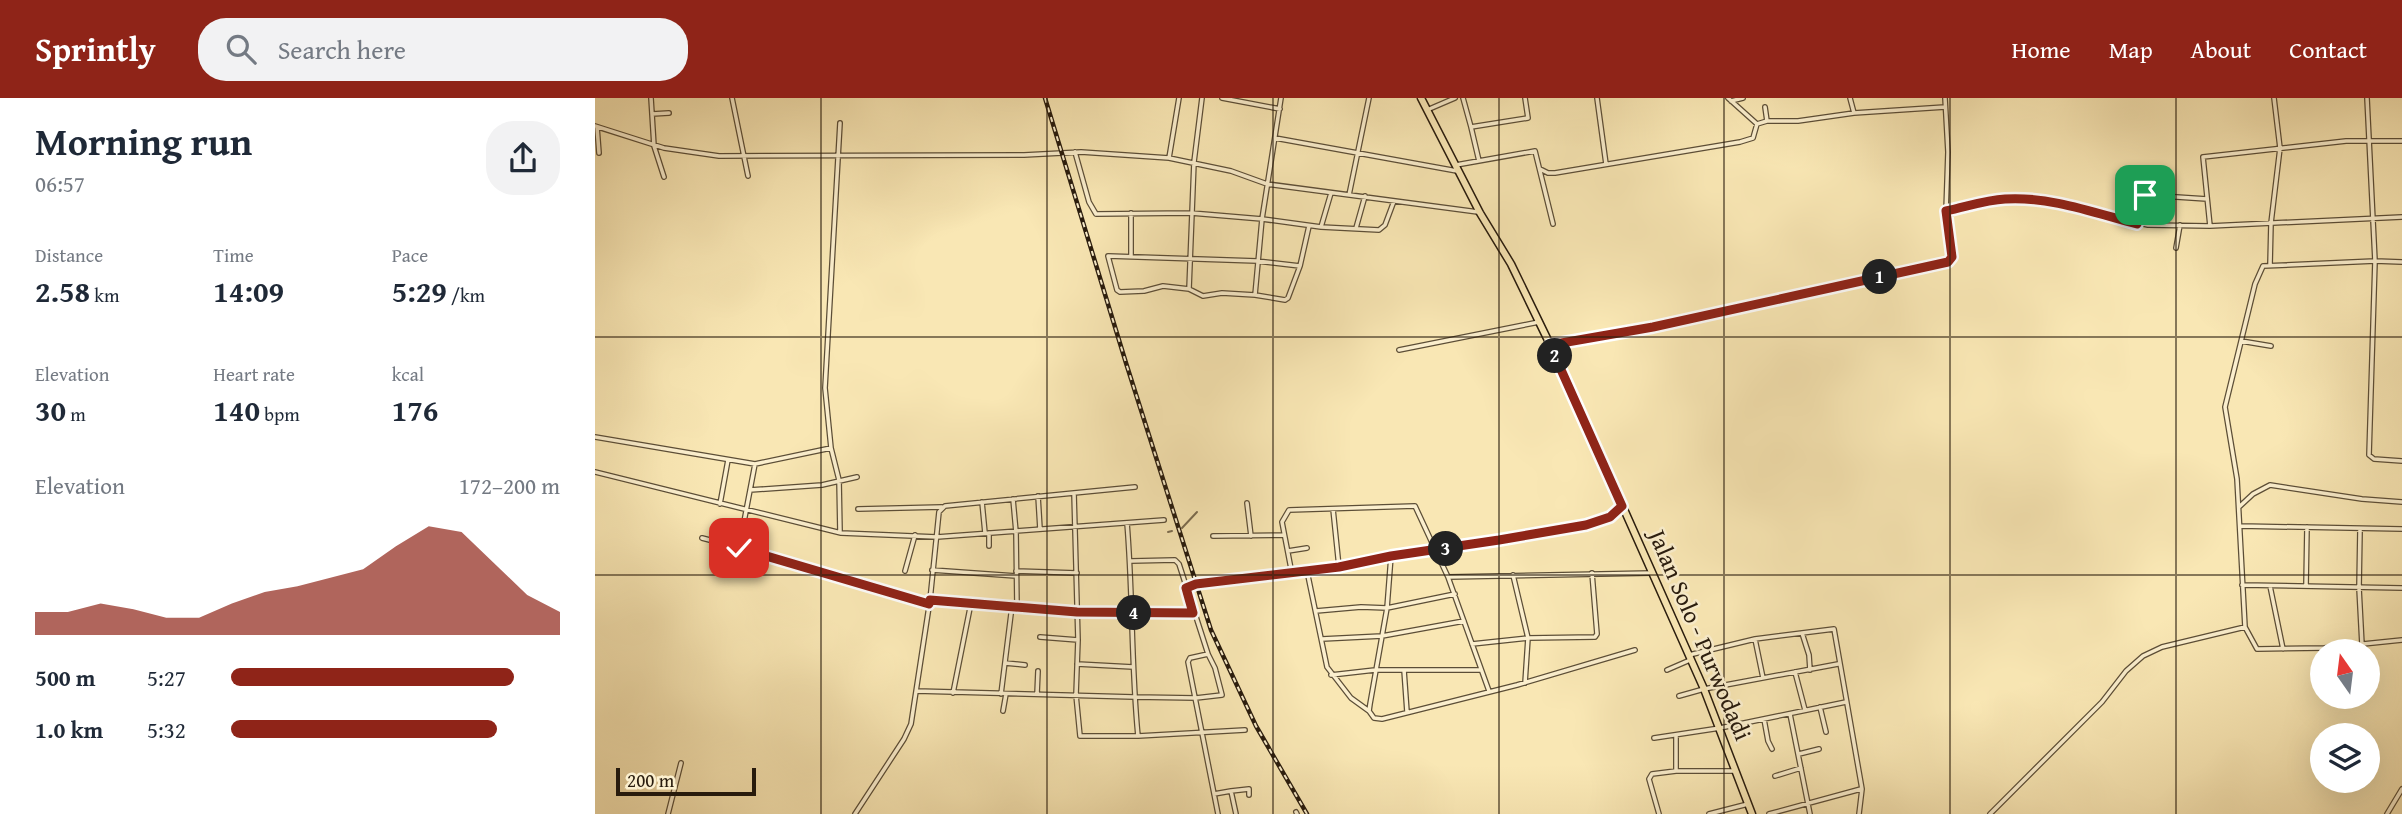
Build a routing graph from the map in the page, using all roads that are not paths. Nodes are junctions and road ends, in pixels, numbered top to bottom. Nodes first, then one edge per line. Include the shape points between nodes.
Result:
1 (651, 98) edge
2 (732, 98) edge
3 (1179, 98) edge
4 (1202, 98) edge
5 (1222, 98) edge
6 (1281, 98) edge
7 (1369, 98) edge
8 (1421, 98) edge
9 (1455, 98) edge
10 (1463, 98) edge
11 (1525, 98) edge
12 (1597, 98) edge
13 (1743, 98) edge
14 (1850, 98) edge
15 (1945, 98) edge
16 (2274, 98) edge
17 (2367, 98) edge
18 (1730, 100) edge
19 (1250, 101) edge
20 (1765, 107) dead end
21 (1945, 107) junction
22 (1280, 109) junction
23 (1427, 110) junction
24 (669, 113) dead end
25 (1854, 113) junction
26 (652, 114) junction
27 (1767, 121) junction
28 (840, 123) dead end
29 (1757, 124) junction
30 (596, 126) edge
31 (1471, 127) junction
32 (1275, 138) junction
33 (2371, 140) junction
34 (2402, 141) edge
35 (654, 146) junction
36 (2280, 148) junction
37 (1075, 152) junction
38 (599, 153) dead end
39 (1357, 153) junction
40 (839, 154) junction
41 (744, 156) junction
42 (1169, 158) junction
43 (1479, 161) junction
44 (1194, 162) junction
45 (1606, 164) junction
46 (1458, 168) junction
47 (1540, 169) junction
48 (748, 176) dead end
49 (664, 177) dead end
50 (1267, 184) junction
51 (1331, 193) junction
52 (1349, 195) junction
53 (1365, 196) junction
54 (2208, 199) junction
55 (1394, 201) junction
56 (1946, 211) junction
57 (1131, 213) junction
58 (1480, 213) junction
59 (1191, 214) junction
60 (2402, 217) edge
61 (1262, 219) junction
62 (2373, 219) junction
63 (1553, 223) dead end
64 (2271, 223) junction
65 (2137, 224) junction
66 (2179, 225) junction
67 (1309, 226) junction
68 (2210, 226) junction
69 (1321, 227) junction
70 (1356, 229) junction
71 (2176, 248) dead end
72 (1131, 256) junction
73 (1189, 257) junction
74 (1258, 261) junction
75 (2375, 261) junction
76 (2402, 262) edge
77 (2270, 265) junction
78 (1300, 266) junction
79 (1189, 289) junction
80 (1255, 295) junction
81 (1539, 322) junction
82 (2241, 341) junction
83 (1550, 345) junction
84 (2271, 346) dead end
85 (1399, 350) dead end
86 (595, 437) edge
87 (831, 448) junction
88 (728, 460) junction
89 (2402, 461) edge
90 (755, 464) junction
91 (595, 472) edge
92 (857, 477) dead end
93 (839, 480) junction
94 (1135, 487) dead end
95 (750, 490) junction
96 (1074, 493) junction
97 (1038, 496) junction
98 (1013, 499) junction
99 (982, 502) junction
100 (2402, 502) edge
101 (1247, 503) dead end
102 (720, 504) junction
103 (942, 506) junction
104 (1622, 506) junction
105 (2239, 507) junction
106 (858, 509) dead end
107 (1333, 509) junction
108 (746, 511) junction
109 (1164, 520) dead end
110 (1127, 523) junction
111 (1076, 526) junction
112 (2239, 526) junction
113 (2307, 527) junction
114 (1040, 529) junction
115 (2402, 529) edge
116 (2360, 530) junction
117 (1016, 531) junction
118 (841, 533) junction
119 (987, 533) junction
120 (915, 535) junction
121 (1285, 535) junction
122 (1213, 536) dead end
123 (1251, 536) junction
124 (937, 537) junction
125 (702, 538) dead end
126 (989, 546) dead end
127 (739, 548) junction
128 (1307, 548) dead end
129 (1436, 550) junction
130 (1288, 551) junction
131 (1391, 556) junction
132 (1131, 561) junction
133 (1339, 567) junction
134 (932, 570) junction
135 (1307, 570) junction
136 (905, 571) dead end
137 (1077, 573) junction
138 (1292, 573) junction
139 (1592, 573) junction
140 (1653, 573) junction
141 (1016, 574) junction
142 (1513, 575) junction
143 (1448, 577) junction
144 (2242, 585) junction
145 (2270, 586) junction
146 (2307, 586) junction
147 (1186, 588) junction
148 (2359, 588) junction
149 (2402, 588) edge
150 (1455, 594) junction
151 (929, 602) junction
152 (971, 603) junction
153 (1014, 607) junction
154 (1387, 608) junction
155 (1316, 611) junction
156 (1077, 612) junction
157 (1132, 612) junction
158 (1193, 613) junction
159 (1464, 621) junction
160 (2245, 627) junction
161 (1802, 633) junction
162 (1382, 636) junction
163 (1040, 637) dead end
164 (1528, 638) junction
165 (1322, 639) junction
166 (1755, 639) junction
167 (2362, 639) edge
168 (1078, 640) junction
169 (2402, 640) edge
170 (2380, 643) edge
171 (1472, 644) junction
172 (2310, 648) edge
173 (2284, 649) junction
174 (1635, 650) dead end
175 (1208, 654) junction
176 (1690, 658) junction
177 (1005, 663) junction
178 (1077, 664) junction
179 (1838, 664) junction
180 (1025, 665) dead end
181 (1133, 667) junction
182 (1375, 670) junction
183 (1404, 670) junction
184 (1480, 670) junction
185 (1667, 670) dead end
186 (1810, 670) junction
187 (1038, 671) dead end
188 (1795, 672) junction
189 (1331, 674) junction
190 (1763, 678) junction
191 (1525, 683) junction
192 (1704, 689) junction
193 (916, 691) junction
194 (1489, 691) junction
195 (953, 693) junction
196 (1003, 694) junction
197 (1037, 695) junction
198 (1076, 695) junction
199 (1679, 696) dead end
200 (1134, 697) junction
201 (1196, 698) junction
202 (1846, 702) junction
203 (1820, 707) junction
204 (1369, 710) junction
205 (1805, 710) junction
206 (1003, 711) dead end
207 (1407, 712) junction
208 (1790, 714) junction
209 (1764, 719) junction
210 (1720, 728) junction
211 (1245, 730) dead end
212 (1826, 732) dead end
213 (1203, 733) junction
214 (1676, 735) junction
215 (1137, 736) junction
216 (1654, 738) dead end
217 (1772, 749) dead end
218 (1819, 749) dead end
219 (1799, 754) junction
220 (681, 763) dead end
221 (1801, 768) junction
222 (1675, 771) junction
223 (1737, 771) junction
224 (1775, 776) dead end
225 (1862, 789) junction
226 (2402, 789) edge
227 (1231, 791) junction
228 (1214, 793) junction
229 (1249, 795) dead end
230 (1749, 804) junction
231 (1808, 804) junction
232 (668, 814) edge
233 (855, 814) edge
234 (1218, 814) edge
235 (1235, 814) edge
236 (1659, 814) edge
237 (1709, 814) edge
238 (1752, 814) edge
239 (1769, 814) edge
240 (1811, 814) edge
241 (1859, 814) edge
242 (1990, 814) edge
243 (2387, 814) edge

1 - 26 street
2 - 41 street
3 - 42 street
4 - 44 street
5 - 19 street
6 - 22 street
7 - 39 street
8 - 23 main road, Jalan Solo - Purwodadi
9 - 23 street
10 - 31 street
11 - 31 street via 1528,118
12 - 45 street
13 - 18 street
14 - 25 street
15 - 21 street
16 - 36 street
17 - 33 street
18 - 29 street
19 - 22 street
20 - 27 street
21 - 25 street
21 - 56 street
22 - 32 street
23 - 46 main road, Jalan Solo - Purwodadi
24 - 26 street
25 - 27 street
26 - 35 street
27 - 29 street
28 - 40 street
29 - 45 street via 1751,139
30 - 35 street
30 - 38 street
31 - 43 street
32 - 39 street
32 - 50 street
33 - 34 street
33 - 36 street
33 - 62 street
35 - 41 street via 703,155
35 - 49 street
36 - 54 street via 2203,157
36 - 64 street
37 - 40 street
37 - 42 street
37 - 57 street via 1094,212
39 - 46 street
39 - 52 street
40 - 41 street
40 - 87 street via 825,388
41 - 48 street
42 - 44 street
43 - 46 street
43 - 47 street via 1532,150
44 - 50 street
44 - 59 street
45 - 47 street via 1555,173
46 - 58 main road, Jalan Solo - Purwodadi
47 - 63 street
50 - 51 street
50 - 61 street
51 - 52 street
51 - 69 street
52 - 53 street
53 - 55 street
53 - 70 street
54 - 65 street via 2146,194
54 - 68 street
55 - 58 street
55 - 70 street via 1382,229
56 - 65 street via 2025,199
56 - 83 street via 1952,257 1948,262
57 - 59 street
57 - 72 street
58 - 81 main road, Jalan Solo - Purwodadi
59 - 61 street
59 - 73 street
60 - 62 street
61 - 67 street
61 - 74 street
62 - 64 street
62 - 75 street
64 - 68 street
64 - 77 street
65 - 66 street
66 - 68 street
66 - 71 street
67 - 69 street
67 - 78 street
69 - 70 street
72 - 73 street
72 - 79 street via 1108,256 1118,291 1163,286
73 - 74 street
73 - 79 street
74 - 78 street
74 - 80 street
75 - 76 street
75 - 77 street
75 - 89 street via 2369,455
77 - 82 street via 2261,268
78 - 80 street via 1286,299
79 - 80 street via 1203,296
81 - 83 main road, Jalan Solo - Purwodadi
81 - 85 street
82 - 84 street
82 - 105 street via 2225,407
83 - 104 main road, Jalan Solo - Purwodadi
86 - 88 street
87 - 90 street
87 - 93 street
88 - 90 street
88 - 102 street
90 - 95 street
91 - 102 street
92 - 93 street
93 - 95 street
93 - 118 street
94 - 96 street
95 - 108 street
96 - 97 street
96 - 111 street
97 - 98 street
97 - 114 street
98 - 99 street
98 - 117 street
99 - 103 street
99 - 119 street
100 - 105 street via 2270,485
101 - 123 street
102 - 108 street
103 - 106 street
103 - 124 street
104 - 129 street via 1594,523
104 - 140 main road, Jalan Solo - Purwodadi
105 - 112 street
107 - 121 street via 1289,510 1283,519
107 - 129 street via 1415,506
107 - 133 street
108 - 118 street
108 - 127 street
109 - 110 street
110 - 111 street
110 - 132 street
111 - 114 street
111 - 137 street
112 - 113 street
112 - 144 street
113 - 116 street
113 - 146 street
114 - 117 street
115 - 116 street
116 - 148 street
117 - 119 street
117 - 141 street
118 - 120 street
119 - 124 street
119 - 126 street
120 - 124 street
120 - 136 street
121 - 123 street
121 - 130 street
122 - 123 street
124 - 134 street
125 - 127 street
127 - 151 street
128 - 130 street
129 - 131 street
129 - 143 street
130 - 138 street
131 - 133 street
131 - 154 street
132 - 147 street via 1178,561
132 - 157 street
133 - 135 street
134 - 141 street
134 - 151 street
135 - 138 street
135 - 155 street
137 - 141 street
137 - 156 street
138 - 147 street
139 - 140 street
139 - 142 street
139 - 164 street via 1597,636
140 - 176 main road, Jalan Solo - Purwodadi
141 - 153 street
142 - 143 street
142 - 164 street
143 - 150 street
144 - 145 street
144 - 160 street
145 - 146 street
145 - 173 street
146 - 148 street
147 - 158 street
148 - 149 street
148 - 167 street
150 - 154 street
150 - 159 street
151 - 152 street
151 - 193 street
152 - 153 street
152 - 195 street
153 - 156 street
153 - 177 street
154 - 155 street
154 - 162 street
155 - 165 street
156 - 157 street
156 - 168 street
157 - 158 street
157 - 181 street
158 - 175 street
159 - 162 street
159 - 171 street
160 - 173 street via 2257,649
160 - 242 street via 2143,656
161 - 166 street
161 - 179 street via 1834,629
161 - 186 street
162 - 165 street
162 - 182 street
163 - 168 street
164 - 171 street
164 - 191 street
165 - 189 street
166 - 176 street
166 - 190 street
168 - 178 street
169 - 170 street
171 - 184 street
172 - 173 street
174 - 191 street
175 - 201 street via 1188,660
175 - 201 street via 1222,694
176 - 185 street
176 - 192 main road, Jalan Solo - Purwodadi
177 - 180 street
177 - 196 street
178 - 181 street
178 - 198 street
179 - 186 street
179 - 202 street
181 - 200 street
182 - 183 street
182 - 189 street
182 - 204 street
183 - 184 street
183 - 207 street
184 - 194 street
186 - 188 street
187 - 197 street
188 - 190 street
188 - 205 street
189 - 204 street via 1351,698
190 - 192 street
191 - 194 street
192 - 199 street
192 - 210 main road, Jalan Solo - Purwodadi
193 - 195 street
193 - 233 street via 904,739
194 - 207 street
195 - 196 street
196 - 197 street
196 - 206 street
197 - 198 street
198 - 200 street
198 - 215 street via 1080,736
200 - 201 street
200 - 215 street
201 - 213 street
202 - 203 street
202 - 225 street
203 - 205 street
203 - 212 street
204 - 207 street via 1378,720
205 - 208 street
208 - 209 street
208 - 219 street
209 - 210 street
209 - 217 street
210 - 214 street
210 - 223 main road, Jalan Solo - Purwodadi
211 - 213 street
213 - 215 street
213 - 228 street
214 - 216 street
214 - 222 street
218 - 219 street
219 - 221 street
220 - 232 street
221 - 224 street
221 - 231 street
222 - 223 street
222 - 236 street via 1650,775
223 - 230 main road, Jalan Solo - Purwodadi
225 - 231 street
225 - 241 street
226 - 243 street
227 - 228 street
227 - 229 street via 1249,789
227 - 235 street
228 - 234 street
230 - 237 street
230 - 238 main road, Jalan Solo - Purwodadi
231 - 239 street
231 - 240 street

